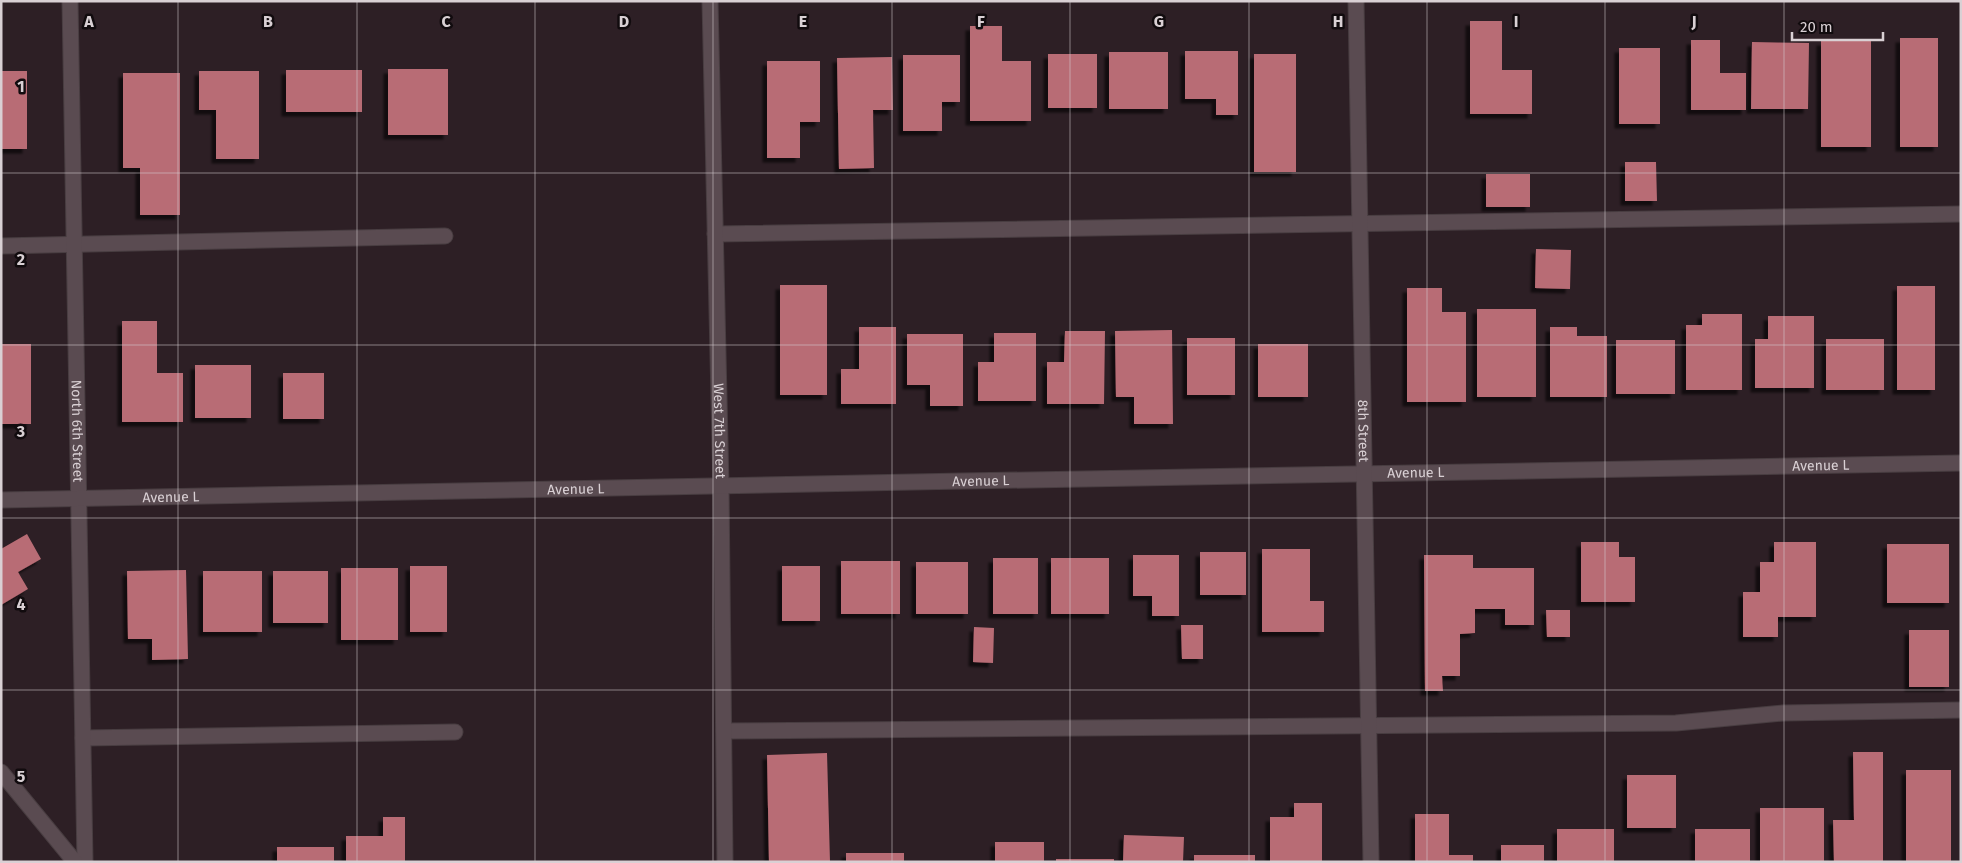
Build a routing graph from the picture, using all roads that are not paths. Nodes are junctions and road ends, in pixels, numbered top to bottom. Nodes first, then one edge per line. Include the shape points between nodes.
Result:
1 (70, 1) edge
2 (710, 1) edge
3 (1356, 1) edge
4 (1961, 214) edge
5 (1360, 223) junction
6 (715, 234) junction
7 (445, 236) dead end
8 (74, 244) junction
9 (1, 246) edge
10 (1961, 463) edge
11 (1364, 472) junction
12 (722, 487) junction
13 (79, 499) junction
14 (1, 500) edge
15 (1961, 710) edge
16 (1369, 726) junction
17 (724, 730) junction
18 (455, 732) dead end
19 (83, 738) junction
20 (1, 772) edge
21 (75, 862) edge
22 (85, 862) edge
23 (725, 862) edge
24 (1371, 862) edge

1 - 8 street, North 6th Street
2 - 6 street, West 7th Street
3 - 5 street, 8th Street
4 - 5 street
5 - 6 street
5 - 11 street, 8th Street
6 - 12 street, West 7th Street
7 - 8 street
8 - 9 street
8 - 13 street, North 6th Street
10 - 11 street, Avenue L
11 - 12 street, Avenue L
11 - 16 street, 8th Street
12 - 13 street, Avenue L
12 - 17 street, West 7th Street
13 - 14 street, Avenue L
13 - 19 street, North 6th Street
15 - 16 street via 1783,713 1676,724
16 - 17 street
16 - 24 street, 8th Street
17 - 23 street, West 7th Street
18 - 19 street
19 - 22 street, North 6th Street
20 - 21 street

